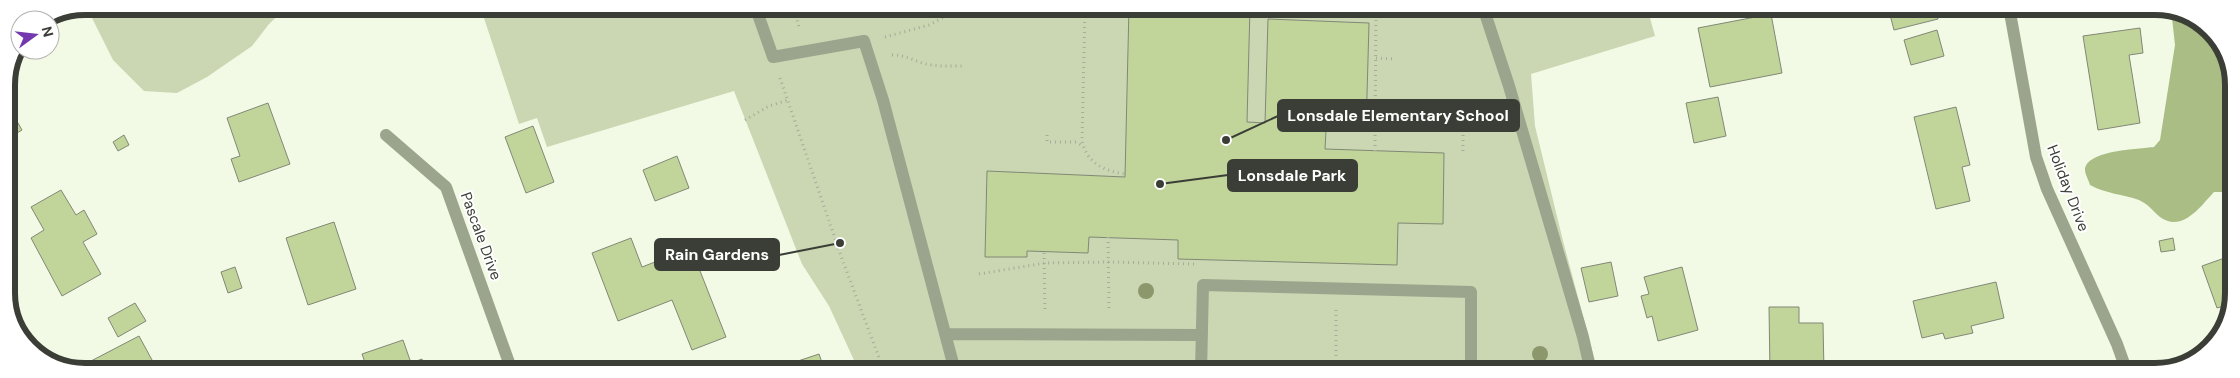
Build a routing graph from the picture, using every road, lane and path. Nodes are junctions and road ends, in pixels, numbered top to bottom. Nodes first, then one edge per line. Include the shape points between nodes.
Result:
1 (758, 15) edge
2 (947, 15) edge
3 (1086, 15) edge
4 (1376, 15) edge
5 (1486, 15) edge
6 (2011, 15) edge
7 (864, 41) junction
8 (773, 56) junction
9 (869, 56) junction
10 (1376, 58) junction
11 (1396, 59) dead end
12 (965, 66) dead end
13 (788, 100) junction
14 (1463, 110) dead end
15 (745, 120) dead end
16 (386, 135) dead end
17 (1048, 135) dead end
18 (1083, 146) junction
19 (1375, 151) dead end
20 (1463, 151) dead end
21 (1125, 174) dead end
22 (1108, 238) dead end
23 (1044, 253) dead end
24 (1108, 262) junction
25 (1045, 263) junction
26 (1201, 264) dead end
27 (979, 274) dead end
28 (1336, 290) junction
29 (946, 334) junction
30 (1045, 334) junction
31 (1109, 335) junction
32 (1202, 335) junction
33 (509, 363) edge
34 (881, 363) edge
35 (953, 363) edge
36 (1201, 363) edge
37 (1336, 363) edge
38 (1471, 363) edge
39 (1588, 363) edge
40 (2124, 363) edge

1 - 8 street
2 - 7 path via 901,34
3 - 18 path
4 - 10 path
5 - 39 street
6 - 40 street, Holiday Drive via 2036,157
7 - 8 street
7 - 9 street
8 - 13 path
9 - 12 path via 901,55 935,66
9 - 29 street
10 - 11 path
10 - 19 path
13 - 15 path via 769,106
13 - 34 path
14 - 20 path
16 - 33 street, Pascale Drive via 446,187
17 - 18 path via 1047,142 1076,142
18 - 21 path via 1084,152 1095,163 1112,172
22 - 24 path
23 - 25 path
24 - 25 path
24 - 26 path
24 - 31 path
25 - 27 path
25 - 30 path
28 - 32 street via 1203,285
28 - 37 path
28 - 38 street via 1471,292
29 - 30 street
29 - 35 street
30 - 31 street
31 - 32 street
32 - 36 street

